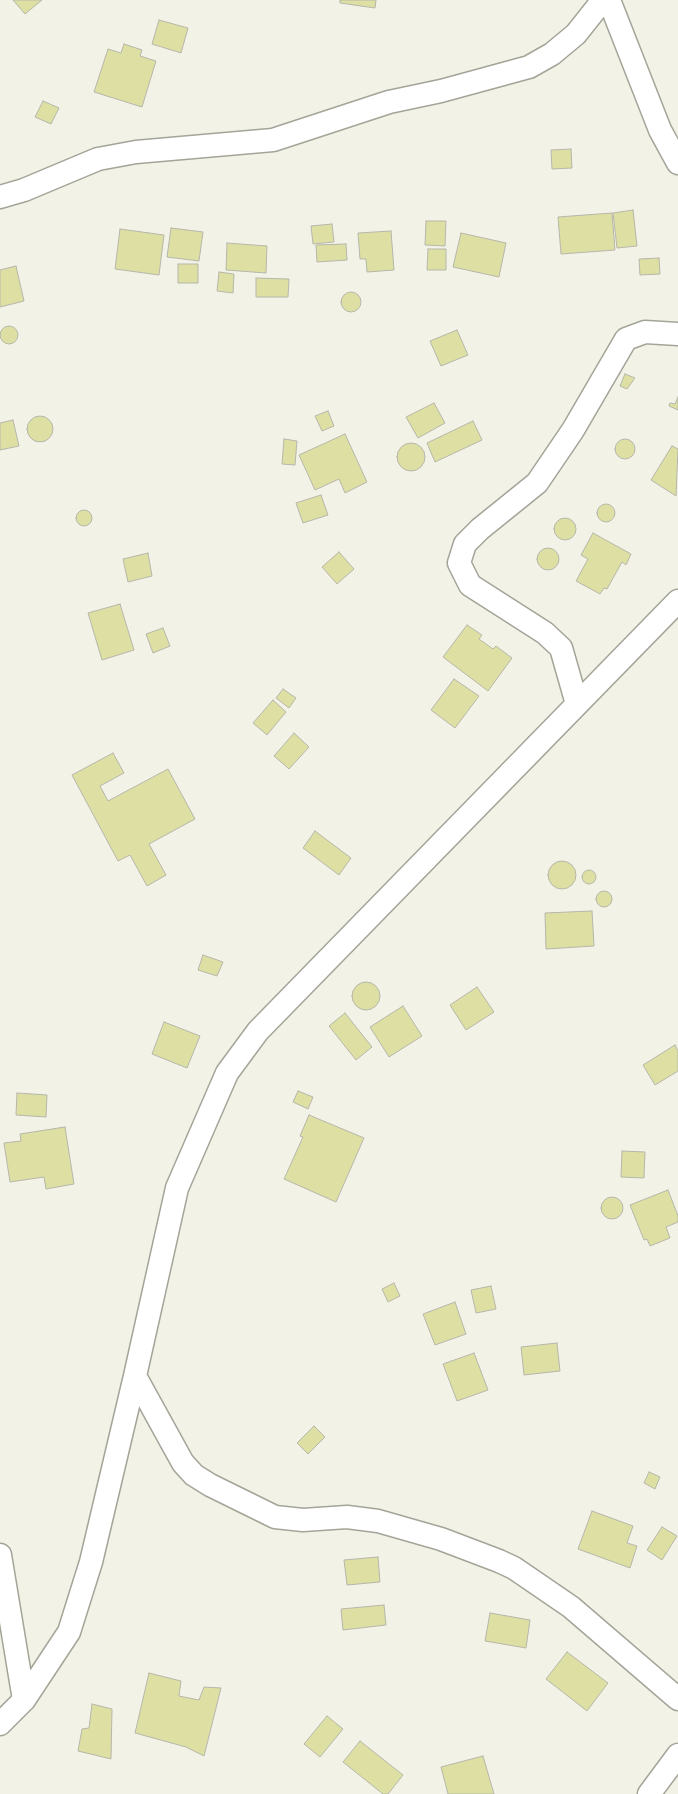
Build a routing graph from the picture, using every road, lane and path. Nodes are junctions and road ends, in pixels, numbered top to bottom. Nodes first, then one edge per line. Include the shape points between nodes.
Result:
1 (603, 0) edge
2 (609, 0) edge
3 (678, 163) edge
4 (0, 197) edge
5 (678, 334) edge
6 (678, 601) edge
7 (577, 704) junction
8 (135, 1376) junction
9 (0, 1555) edge
10 (678, 1699) edge
11 (24, 1700) junction
12 (0, 1724) edge
13 (678, 1755) edge
14 (649, 1794) edge

1 - 4 street via 576,34 552,54 529,67 389,102 273,140 136,152 98,159
2 - 3 street via 660,130
5 - 7 street via 645,332 626,339 574,430 537,482 465,544 460,563 470,585 546,633 561,648
6 - 7 street
7 - 8 street via 258,1031 227,1073 176,1188
8 - 10 street via 178,1456 194,1475 210,1485 275,1517 303,1520 347,1517 378,1522 440,1539 514,1568 571,1607
8 - 11 street via 91,1562 69,1632
9 - 11 street
11 - 12 street
13 - 14 street

